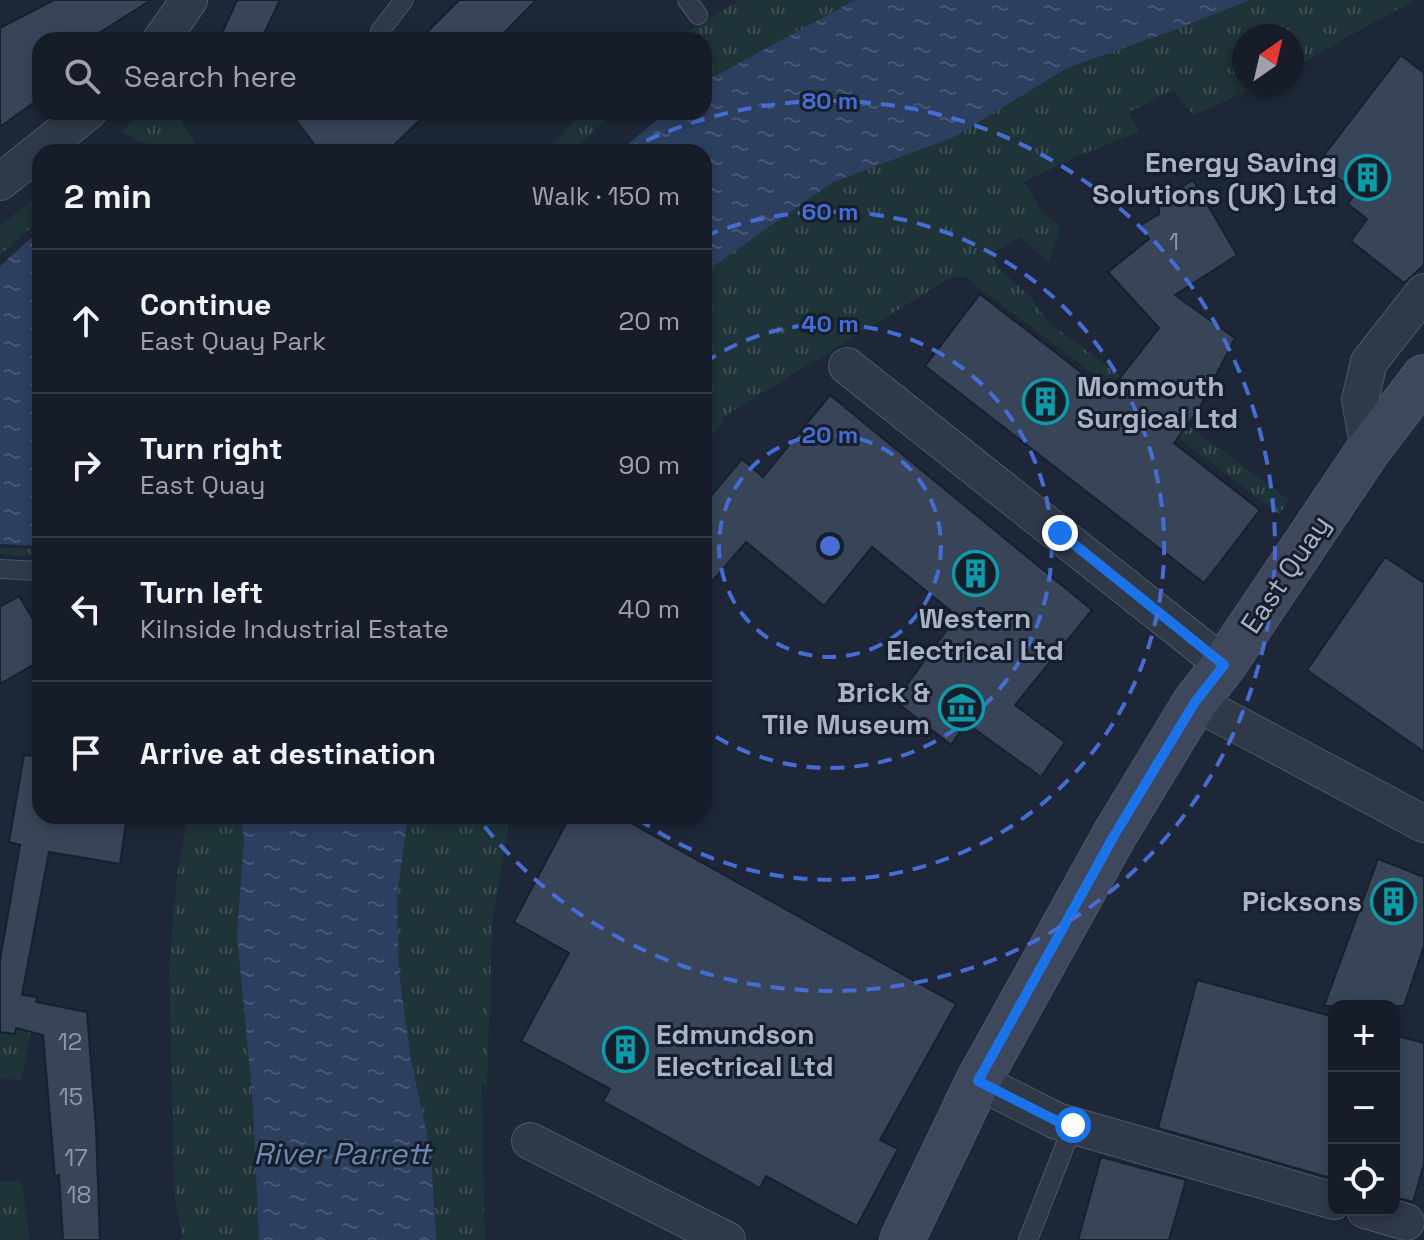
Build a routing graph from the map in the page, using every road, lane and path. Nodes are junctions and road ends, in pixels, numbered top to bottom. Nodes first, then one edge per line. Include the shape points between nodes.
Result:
1 (189, 0) edge
2 (404, 0) edge
3 (687, 0) edge
4 (698, 15) dead end
5 (380, 31) dead end
6 (167, 32) edge
7 (78, 120) edge
8 (48, 144) edge
9 (32, 157) edge
10 (0, 182) edge
11 (1424, 292) edge
12 (847, 366) dead end
13 (1424, 377) edge
14 (1369, 449) junction
15 (0, 569) edge
16 (32, 571) edge
17 (1224, 665) junction
18 (1195, 702) junction
19 (1424, 824) edge
20 (978, 1081) junction
21 (1073, 1125) junction
22 (530, 1141) dead end
23 (1328, 1199) edge
24 (1386, 1216) edge
25 (1406, 1222) dead end
26 (727, 1240) edge
27 (902, 1240) edge
28 (1028, 1240) edge

1 - 6 street
2 - 5 lane
3 - 4 lane
7 - 8 street
9 - 10 street
11 - 14 street via 1369,362 1360,400
12 - 17 street
13 - 14 street, East Quay
14 - 17 street, East Quay
15 - 16 lane
17 - 18 street, East Quay
18 - 19 street
18 - 20 street, East Quay
20 - 21 street
20 - 27 street, East Quay
21 - 23 street
21 - 28 lane
22 - 26 street
24 - 25 street

